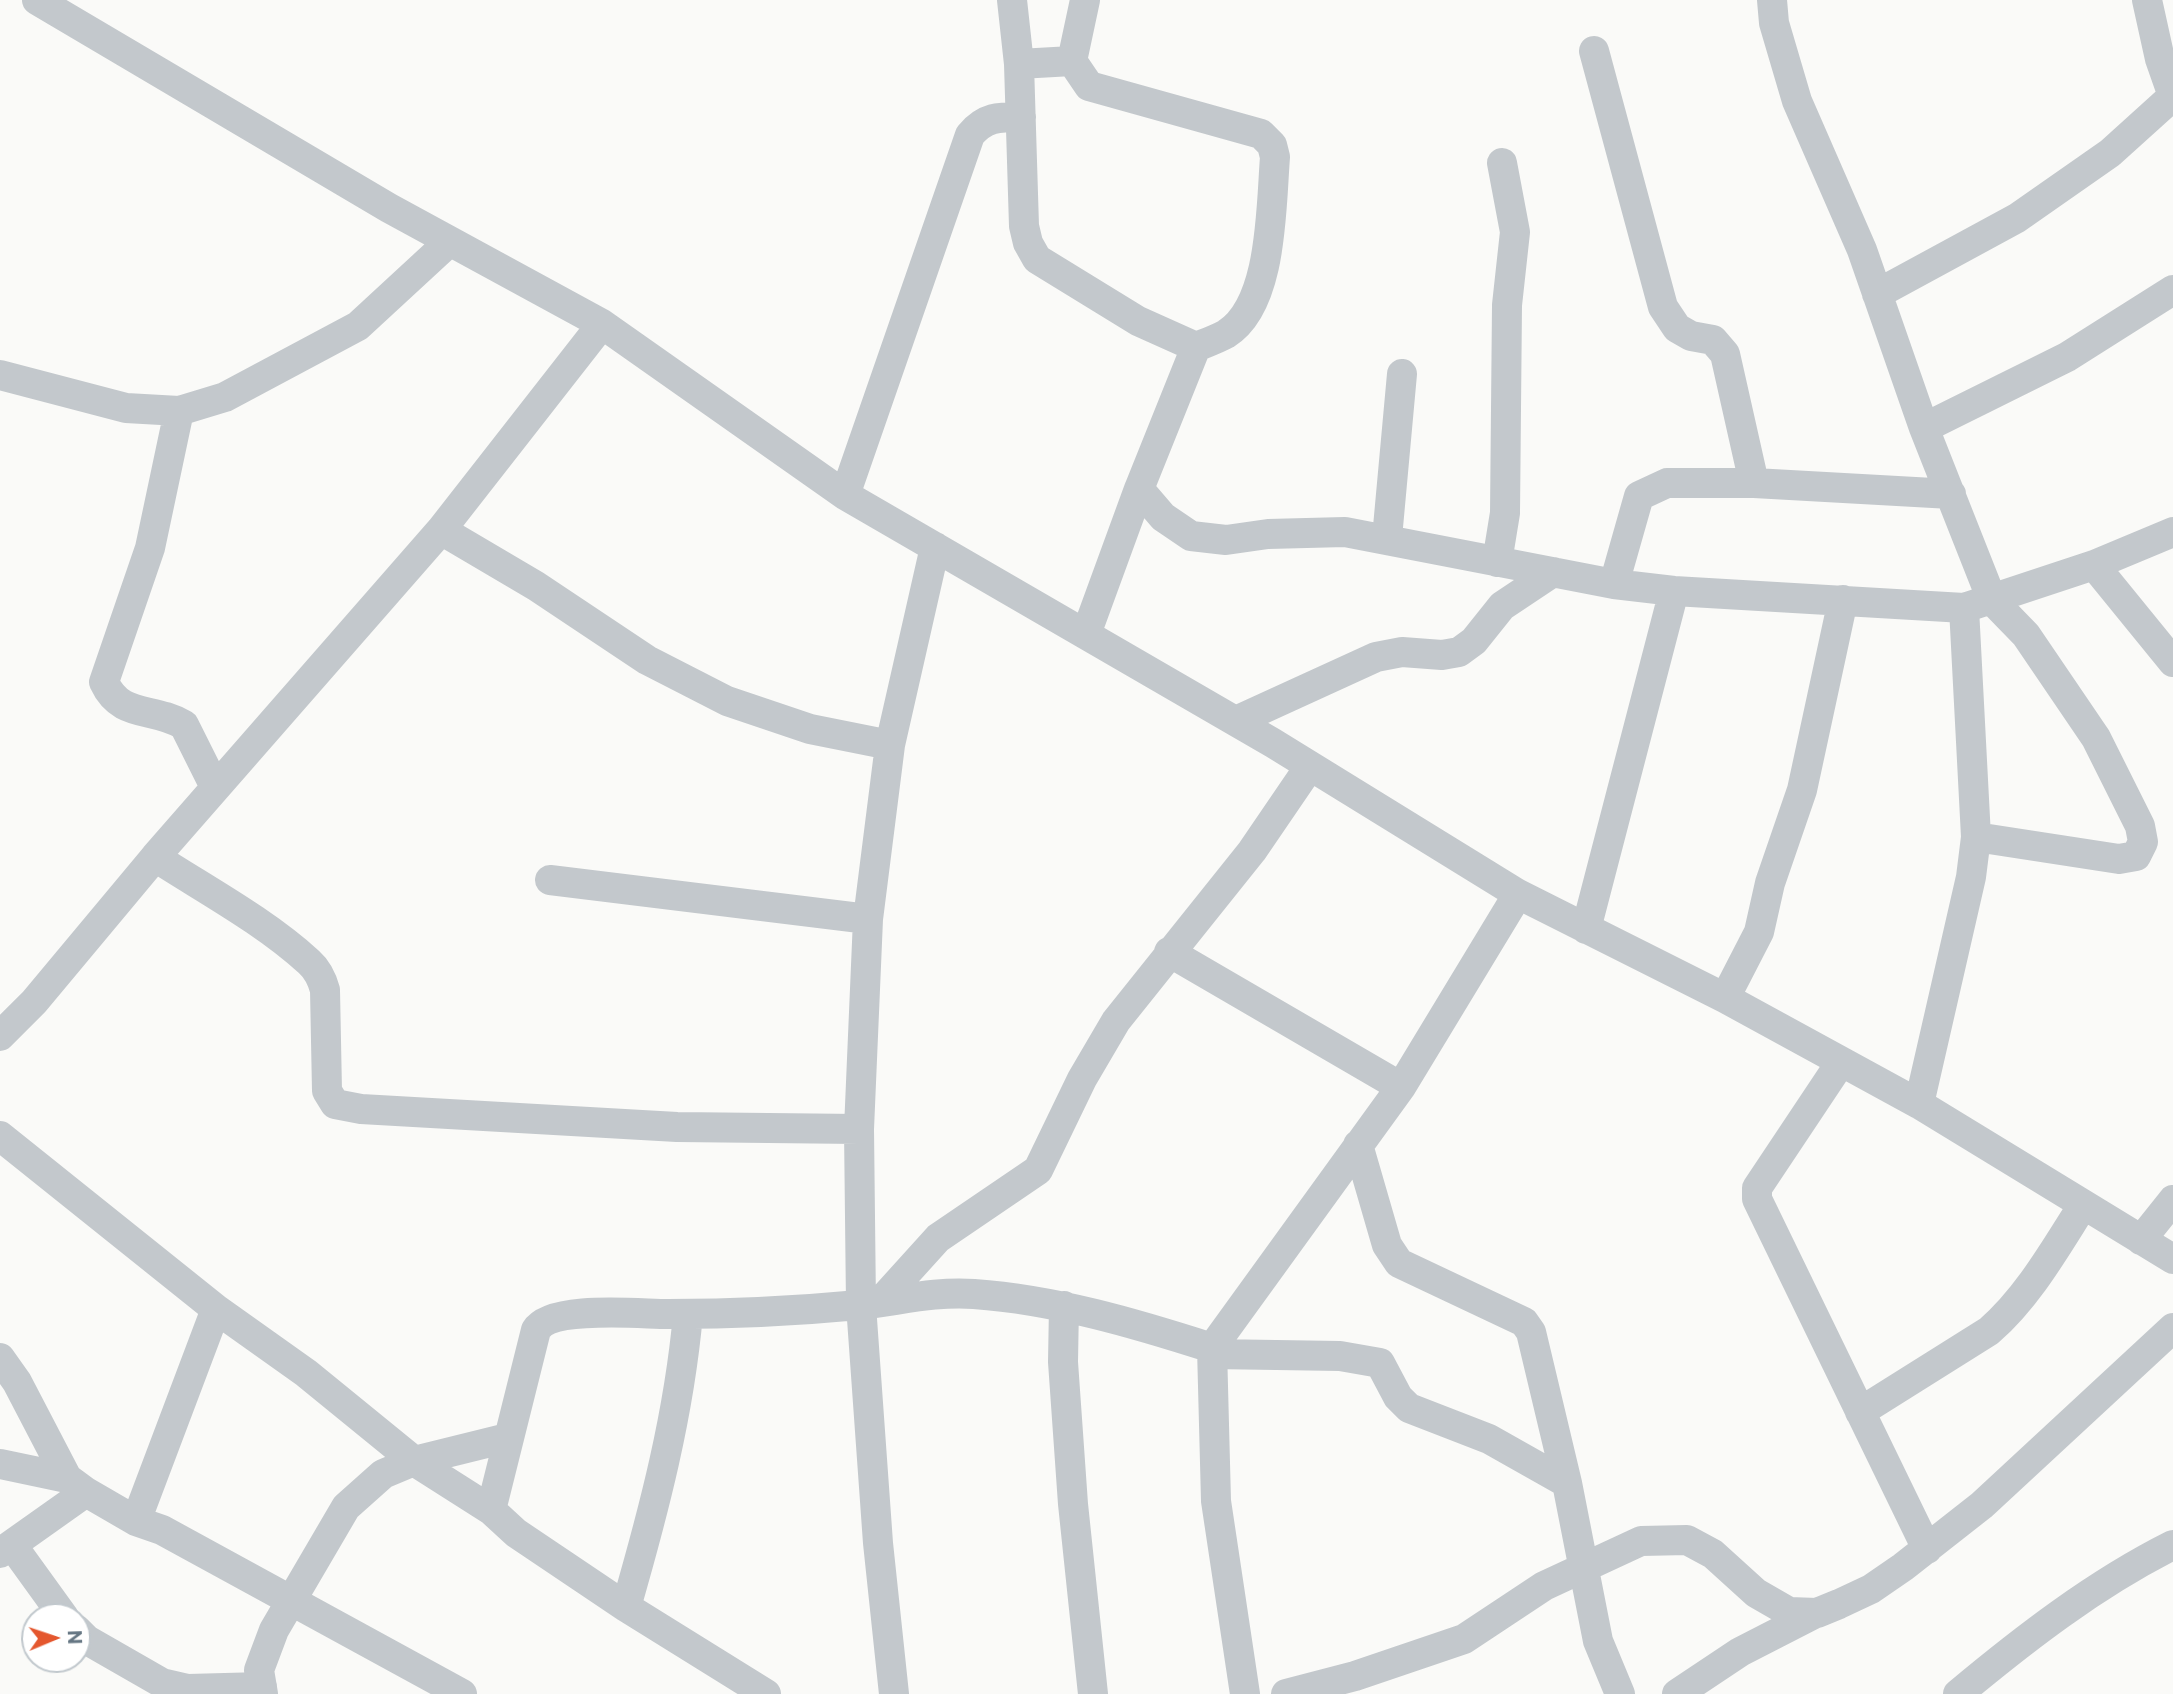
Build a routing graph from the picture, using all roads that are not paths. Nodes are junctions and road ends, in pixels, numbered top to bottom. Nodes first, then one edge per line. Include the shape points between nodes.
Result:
1 (37, 0) edge
2 (1012, 0) edge
3 (1085, 0) edge
4 (1772, 0) edge
5 (2147, 0) edge
6 (1594, 51) dead end
7 (1072, 61) junction
8 (1019, 64) junction
9 (2173, 96) edge
10 (1021, 117) junction
11 (1502, 163) dead end
12 (449, 242) junction
13 (2173, 290) edge
14 (1877, 294) junction
15 (602, 324) junction
16 (1196, 347) junction
17 (1402, 374) dead end
18 (0, 375) edge
19 (179, 411) junction
20 (1924, 428) junction
21 (1754, 483) junction
22 (1139, 489) junction
23 (1951, 494) junction
24 (845, 495) junction
25 (441, 530) junction
26 (2173, 531) edge
27 (1387, 538) junction
28 (935, 547) junction
29 (1497, 562) junction
30 (2094, 565) junction
31 (1553, 572) junction
32 (1614, 584) junction
33 (1674, 591) junction
34 (1843, 600) junction
35 (1978, 604) junction
36 (1086, 634) junction
37 (2173, 662) edge
38 (1236, 721) junction
39 (890, 746) junction
40 (1311, 766) junction
41 (215, 787) junction
42 (1976, 837) junction
43 (155, 857) junction
44 (550, 880) dead end
45 (1518, 894) junction
46 (867, 919) junction
47 (1586, 929) junction
48 (1169, 952) junction
49 (1725, 998) junction
50 (0, 1036) edge
51 (1841, 1062) junction
52 (1401, 1087) junction
53 (1919, 1104) junction
54 (859, 1129) junction
55 (0, 1136) edge
56 (1358, 1145) junction
57 (2173, 1200) edge
58 (2083, 1205) junction
59 (2141, 1240) junction
60 (2173, 1259) edge
61 (871, 1303) junction
62 (1064, 1306) junction
63 (216, 1309) junction
64 (688, 1314) junction
65 (2173, 1328) edge
66 (1212, 1351) junction
67 (0, 1358) edge
68 (1860, 1412) junction
69 (507, 1438) junction
70 (414, 1461) junction
71 (0, 1464) edge
72 (1567, 1483) junction
73 (77, 1485) junction
74 (491, 1510) junction
75 (136, 1521) junction
76 (2171, 1547) edge
77 (6, 1549) edge
78 (1927, 1549) junction
79 (1581, 1567) junction
80 (291, 1601) junction
81 (52, 1603) edge
82 (626, 1606) junction
83 (1817, 1613) junction
84 (91, 1642) edge
85 (262, 1691) edge
86 (462, 1694) edge
87 (766, 1694) edge
88 (894, 1694) edge
89 (1093, 1694) edge
90 (1245, 1694) edge
91 (1286, 1694) edge
92 (1620, 1694) edge
93 (1677, 1694) edge
94 (1958, 1694) edge

1 - 12 street
2 - 8 street
3 - 7 street
4 - 14 street via 1774,23 1797,101
5 - 9 street
6 - 21 street via 1663,307 1676,328 1713,340 1725,354
7 - 8 street
7 - 16 street via 1089,86 1261,134 1272,145 1275,157 1267,256 1251,308 1228,333
8 - 10 street
9 - 14 street via 2110,153 2017,218
10 - 16 street via 1024,226 1037,259 1138,321
10 - 24 street via 980,122 970,135
11 - 29 street via 1515,232 1507,305 1505,513
12 - 15 street
12 - 19 street via 358,326 225,397
13 - 20 street via 2067,358
14 - 20 street
15 - 24 street
15 - 25 street
16 - 22 street
17 - 27 street
18 - 19 street via 126,408
19 - 41 street via 150,548 104,682 111,697 125,707 152,711 184,725
20 - 23 street
21 - 23 street
21 - 32 street via 1667,483 1639,496
22 - 27 street via 1163,517 1191,536 1226,540 1345,532
22 - 36 street
23 - 35 street
24 - 28 street
25 - 39 street via 647,660 727,701 810,729
25 - 41 street
26 - 30 street
27 - 29 street
28 - 36 street
28 - 39 street
29 - 31 street
30 - 35 street
30 - 37 street
31 - 32 street
31 - 38 street via 1502,606 1460,652 1376,657
32 - 33 street
33 - 34 street
33 - 47 street
34 - 35 street
34 - 49 street via 1802,790 1770,883 1759,932
35 - 42 street
35 - 42 street via 2026,635 2096,738 2140,826 2143,842 2136,856 2119,859
36 - 38 street
38 - 40 street
39 - 46 street
40 - 45 street
40 - 48 street via 1252,851
41 - 43 street
42 - 53 street
43 - 50 street
43 - 54 street via 260,926 310,962 321,976 327,1091 335,1104 361,1110 677,1127
44 - 46 street
45 - 47 street
45 - 52 street
46 - 54 street
47 - 49 street
48 - 52 street
48 - 61 street via 1116,1021 1038,1170 938,1238
49 - 51 street
51 - 53 street
51 - 68 street via 1757,1188 1764,1215
52 - 56 street
53 - 58 street
54 - 61 street
55 - 63 street
56 - 66 street
56 - 72 street via 1387,1245 1399,1263 1524,1322 1531,1332
57 - 59 street
58 - 59 street
58 - 68 street via 2007,1315
59 - 60 street
61 - 62 street via 934,1293
61 - 64 street
61 - 88 street via 878,1543
62 - 66 street via 1145,1326
62 - 89 street via 1063,1362 1073,1504
63 - 70 street via 306,1373
63 - 75 street
64 - 69 street via 576,1314 541,1322
64 - 82 street via 670,1445
65 - 78 street via 1982,1505
66 - 72 street via 1340,1356 1380,1363 1409,1408 1489,1439
66 - 90 street via 1216,1501
67 - 73 street
68 - 78 street
69 - 70 street
69 - 74 street
70 - 74 street
70 - 80 street via 383,1474 346,1507
71 - 73 street
72 - 79 street
73 - 75 street
73 - 77 street
74 - 82 street via 516,1533
75 - 80 street via 162,1530
76 - 94 street via 2098,1589 2018,1644
77 - 81 street
78 - 83 street via 1871,1589
79 - 83 street via 1641,1541 1687,1540 1713,1554 1756,1593 1789,1612
79 - 91 street via 1464,1639
79 - 92 street via 1598,1641
80 - 85 street via 259,1670
80 - 86 street
82 - 87 street
83 - 93 street via 1740,1652
84 - 85 street via 162,1683 188,1689

